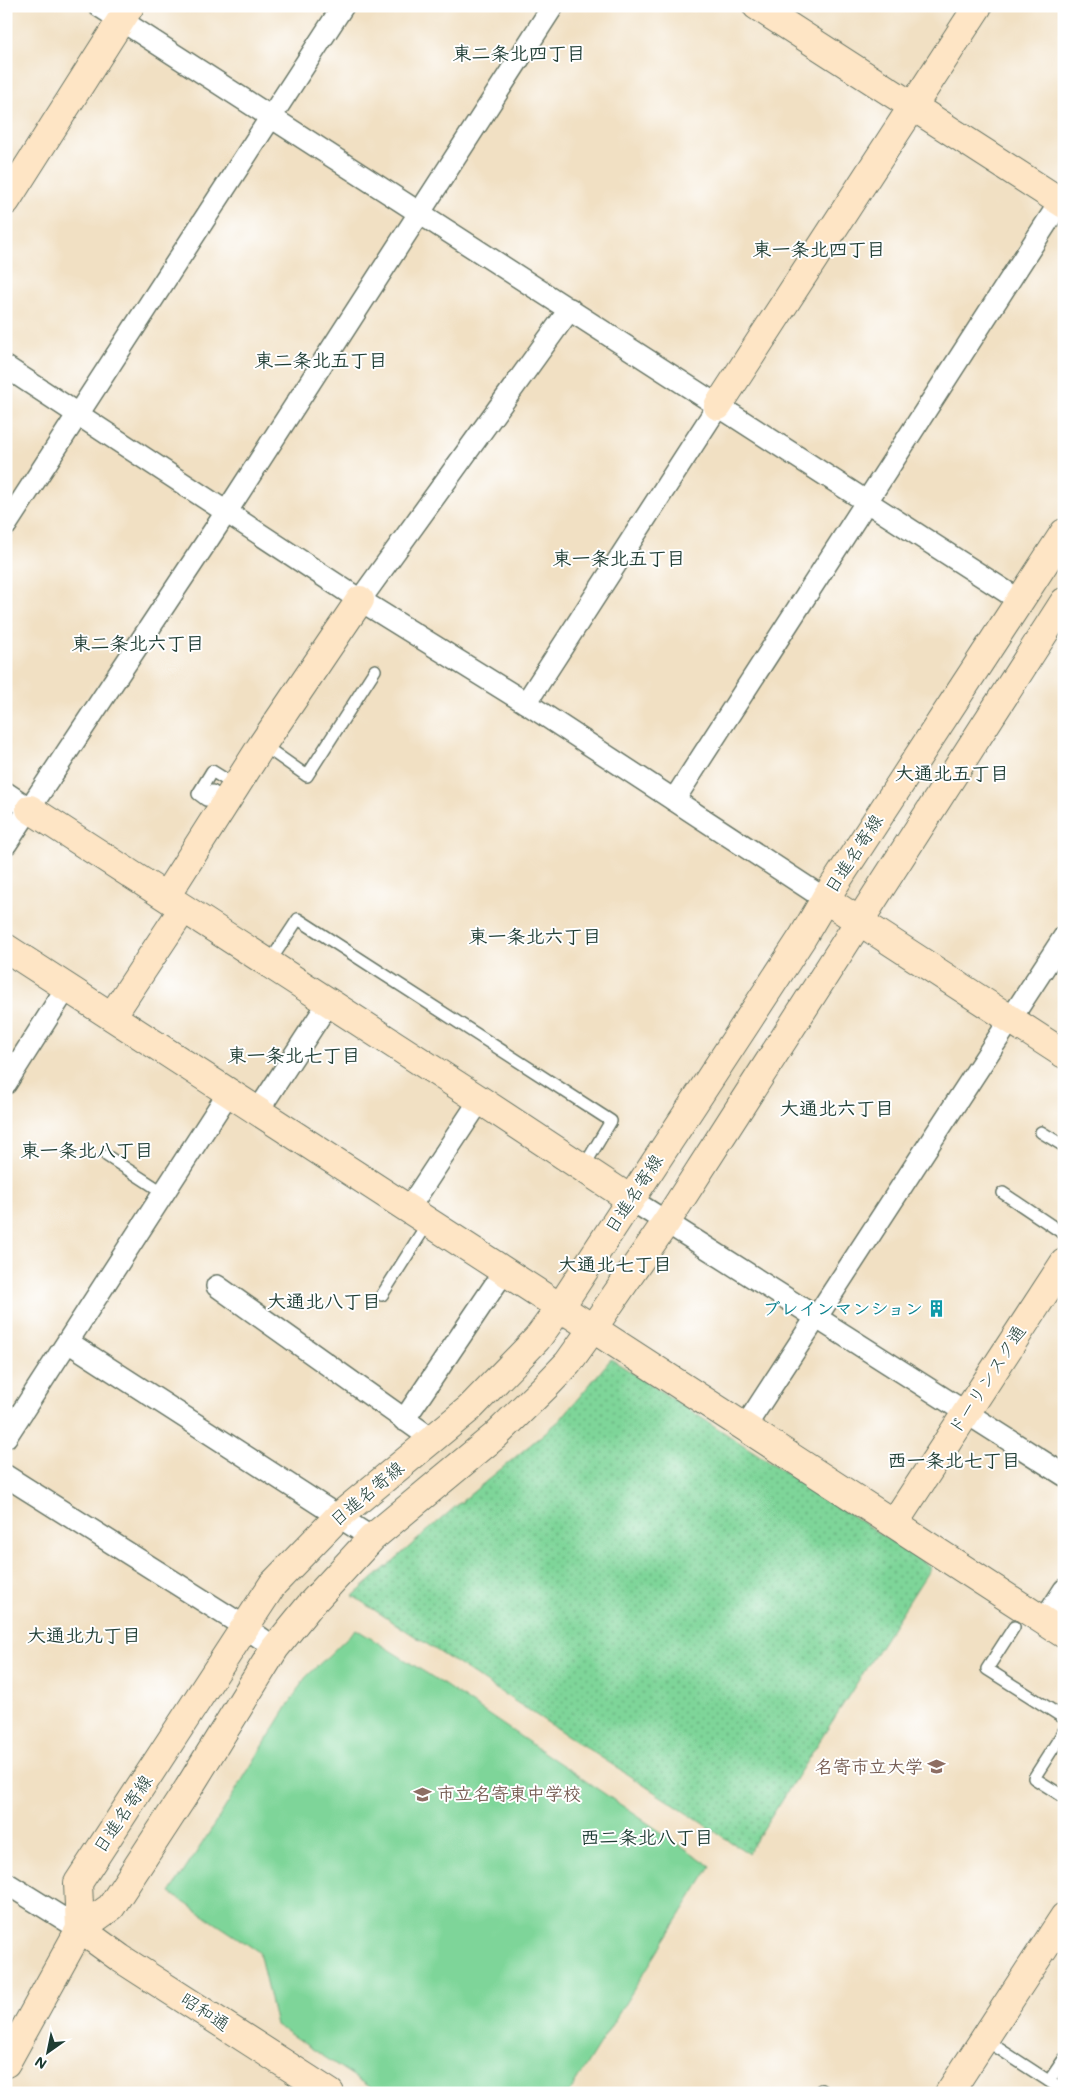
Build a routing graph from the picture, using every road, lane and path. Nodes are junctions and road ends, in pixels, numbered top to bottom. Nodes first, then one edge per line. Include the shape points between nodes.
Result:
1 (343, 6) edge
2 (553, 6) edge
3 (978, 6) edge
4 (762, 7) edge
5 (117, 11) edge
6 (914, 107) junction
7 (270, 118) junction
8 (6, 201) edge
9 (1062, 201) edge
10 (419, 214) junction
11 (570, 309) junction
12 (6, 368) edge
13 (718, 406) junction
14 (78, 415) junction
15 (866, 501) junction
16 (228, 511) junction
17 (6, 525) edge
18 (1064, 533) edge
19 (360, 600) junction
20 (1019, 600) junction
21 (1059, 617) edge
22 (375, 670) dead end
23 (526, 703) junction
24 (262, 745) junction
25 (6, 793) edge
26 (674, 800) junction
27 (30, 809) junction
28 (6, 844) edge
29 (826, 899) junction
30 (174, 902) junction
31 (860, 922) junction
32 (1064, 937) edge
33 (6, 948) edge
34 (269, 964) junction
35 (67, 987) junction
36 (329, 1002) junction
37 (112, 1016) junction
38 (1010, 1020) junction
39 (1064, 1054) edge
40 (6, 1083) edge
41 (230, 1092) junction
42 (480, 1100) junction
43 (258, 1111) junction
44 (1041, 1132) dead end
45 (1064, 1146) edge
46 (106, 1156) dead end
47 (583, 1168) junction
48 (164, 1193) junction
49 (1004, 1194) dead end
50 (630, 1199) junction
51 (419, 1214) junction
52 (666, 1221) junction
53 (1064, 1234) edge
54 (1064, 1263) edge
55 (505, 1270) junction
56 (217, 1286) dead end
57 (382, 1295) dead end
58 (561, 1306) junction
59 (817, 1318) junction
60 (593, 1328) junction
61 (68, 1342) junction
62 (965, 1413) junction
63 (404, 1420) junction
64 (9, 1425) edge
65 (746, 1427) junction
66 (432, 1439) junction
67 (1064, 1475) edge
68 (6, 1476) edge
69 (338, 1517) junction
70 (895, 1522) junction
71 (372, 1538) junction
72 (1064, 1590) edge
73 (245, 1627) junction
74 (1014, 1627) dead end
75 (1054, 1627) edge
76 (275, 1648) junction
77 (1064, 1718) edge
78 (1064, 1731) edge
79 (1064, 1797) edge
80 (6, 1884) edge
81 (1064, 1917) edge
82 (80, 1929) junction
83 (984, 2039) junction
84 (1064, 2059) edge
85 (6, 2063) edge
86 (1049, 2081) junction
87 (321, 2090) edge
88 (1064, 2090) edge
89 (819, 2093) edge
90 (825, 2093) edge
91 (949, 2093) edge

1 - 7 street
2 - 10 street
3 - 6 street
4 - 6 street
5 - 7 street
5 - 8 street
6 - 9 street
6 - 13 street
7 - 10 street
7 - 14 street
9 - 15 street
10 - 11 street
10 - 16 street
11 - 13 street
11 - 19 street
12 - 14 street
13 - 15 street
13 - 23 street
14 - 16 street
14 - 17 street
15 - 20 street
15 - 26 street
16 - 19 street
16 - 27 street
18 - 20 street, 日進名寄線
19 - 23 street
19 - 24 street
20 - 21 street
20 - 29 street, 日進名寄線
21 - 31 street, 日進名寄線
22 - 24 lane via 307,776
23 - 26 street
24 - 30 street via 231,793
25 - 27 street
26 - 29 street
27 - 28 street
27 - 30 street
29 - 31 street
29 - 50 street, 日進名寄線
30 - 34 street
30 - 37 street
31 - 38 street
31 - 52 street, 日進名寄線
32 - 38 street
33 - 35 street
34 - 36 street
34 - 47 lane via 298,919 611,1121
35 - 37 street
35 - 40 street
36 - 42 street
36 - 43 street
37 - 41 street
38 - 39 street
38 - 59 street
41 - 43 street
41 - 48 street
42 - 47 street
42 - 51 street
43 - 51 street
44 - 45 lane
46 - 48 lane
47 - 50 street
48 - 61 street
49 - 53 lane
50 - 52 street
50 - 58 street, 日進名寄線
51 - 55 street
51 - 57 lane
52 - 59 street
52 - 60 street, 日進名寄線
54 - 62 street, ドーリンスク通
55 - 58 street
55 - 63 street
56 - 63 street
58 - 60 street
58 - 66 street, 日進名寄線 via 537,1339 470,1408
59 - 62 street
59 - 65 street
60 - 65 street
60 - 71 street, 日進名寄線 via 568,1363 495,1436
61 - 64 street
61 - 69 street
62 - 67 street
62 - 70 street, ドーリンスク通
63 - 66 street
65 - 70 street
66 - 69 street, 日進名寄線
68 - 73 street
69 - 71 street
69 - 73 street, 日進名寄線 via 273,1584
70 - 75 street
71 - 76 street, 日進名寄線
72 - 75 street
73 - 76 street
73 - 82 street, 日進名寄線 via 78,1883
74 - 77 lane via 987,1669
76 - 82 street, 日進名寄線 via 111,1906
78 - 79 lane via 1034,1778
80 - 82 street
81 - 83 street
82 - 85 street, 日進名寄線
82 - 87 street, 昭和通
83 - 86 lane
83 - 91 street
84 - 86 lane
86 - 88 lane
89 - 90 lane via 821,2090

